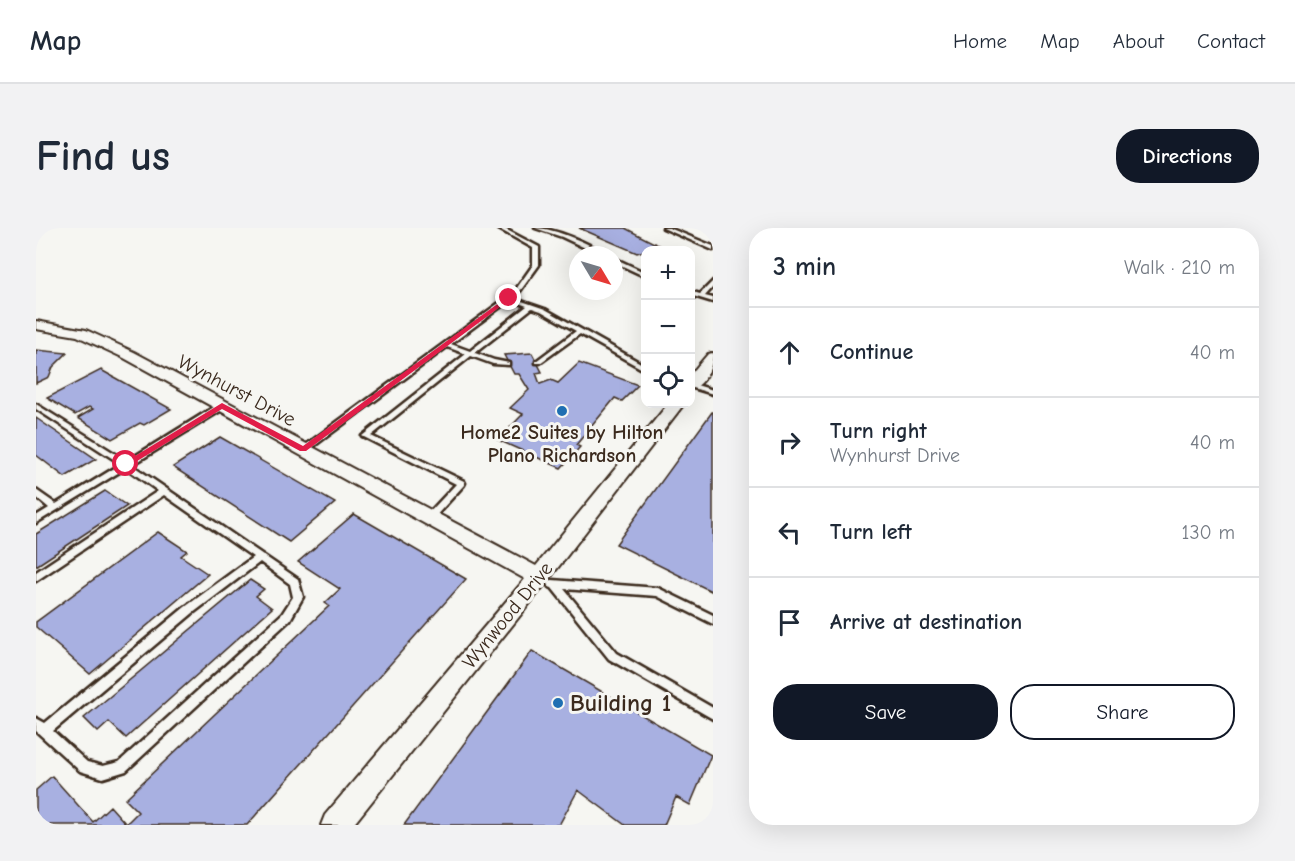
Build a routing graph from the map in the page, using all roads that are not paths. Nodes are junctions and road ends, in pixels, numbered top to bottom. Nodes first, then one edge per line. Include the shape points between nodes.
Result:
1 (499, 228) edge
2 (537, 228) edge
3 (665, 228) edge
4 (585, 246) edge
5 (713, 248) edge
6 (623, 264) edge
7 (641, 273) edge
8 (713, 283) edge
9 (695, 295) edge
10 (701, 297) junction
11 (509, 298) junction
12 (713, 300) edge
13 (531, 306) junction
14 (36, 325) edge
15 (580, 331) junction
16 (447, 345) junction
17 (471, 354) junction
18 (713, 357) edge
19 (538, 362) dead end
20 (507, 364) dead end
21 (641, 367) edge
22 (695, 380) edge
23 (695, 386) edge
24 (713, 392) edge
25 (36, 406) edge
26 (222, 406) junction
27 (673, 408) edge
28 (303, 450) junction
29 (126, 464) junction
30 (164, 491) junction
31 (36, 493) edge
32 (55, 508) junction
33 (429, 518) junction
34 (36, 520) edge
35 (259, 558) junction
36 (36, 577) edge
37 (547, 581) junction
38 (713, 620) edge
39 (713, 714) edge
40 (40, 727) edge
41 (335, 825) edge

1 - 11 lane via 536,247 536,265
2 - 4 lane
3 - 5 lane
6 - 7 lane
8 - 10 lane
9 - 10 lane
10 - 12 lane
11 - 13 lane
11 - 16 lane
13 - 15 lane
13 - 17 lane
14 - 26 street, Wynhurst Drive via 81,333
15 - 19 lane
15 - 21 lane
16 - 17 lane
16 - 28 lane
17 - 20 lane
17 - 33 lane via 366,436 461,483
18 - 22 street
23 - 24 lane
25 - 29 lane
26 - 28 street, Wynhurst Drive
26 - 29 lane
27 - 37 street, Wynwood Drive
28 - 33 street, Wynhurst Drive
29 - 30 lane
29 - 32 lane
30 - 35 lane
30 - 36 lane
31 - 32 lane
32 - 34 lane
33 - 37 street, Wynhurst Drive
35 - 40 lane
35 - 40 lane via 295,582 298,597 286,617 122,767 103,772 84,767
37 - 38 lane via 658,592
37 - 39 lane via 613,656
37 - 41 street, Wynwood Drive

